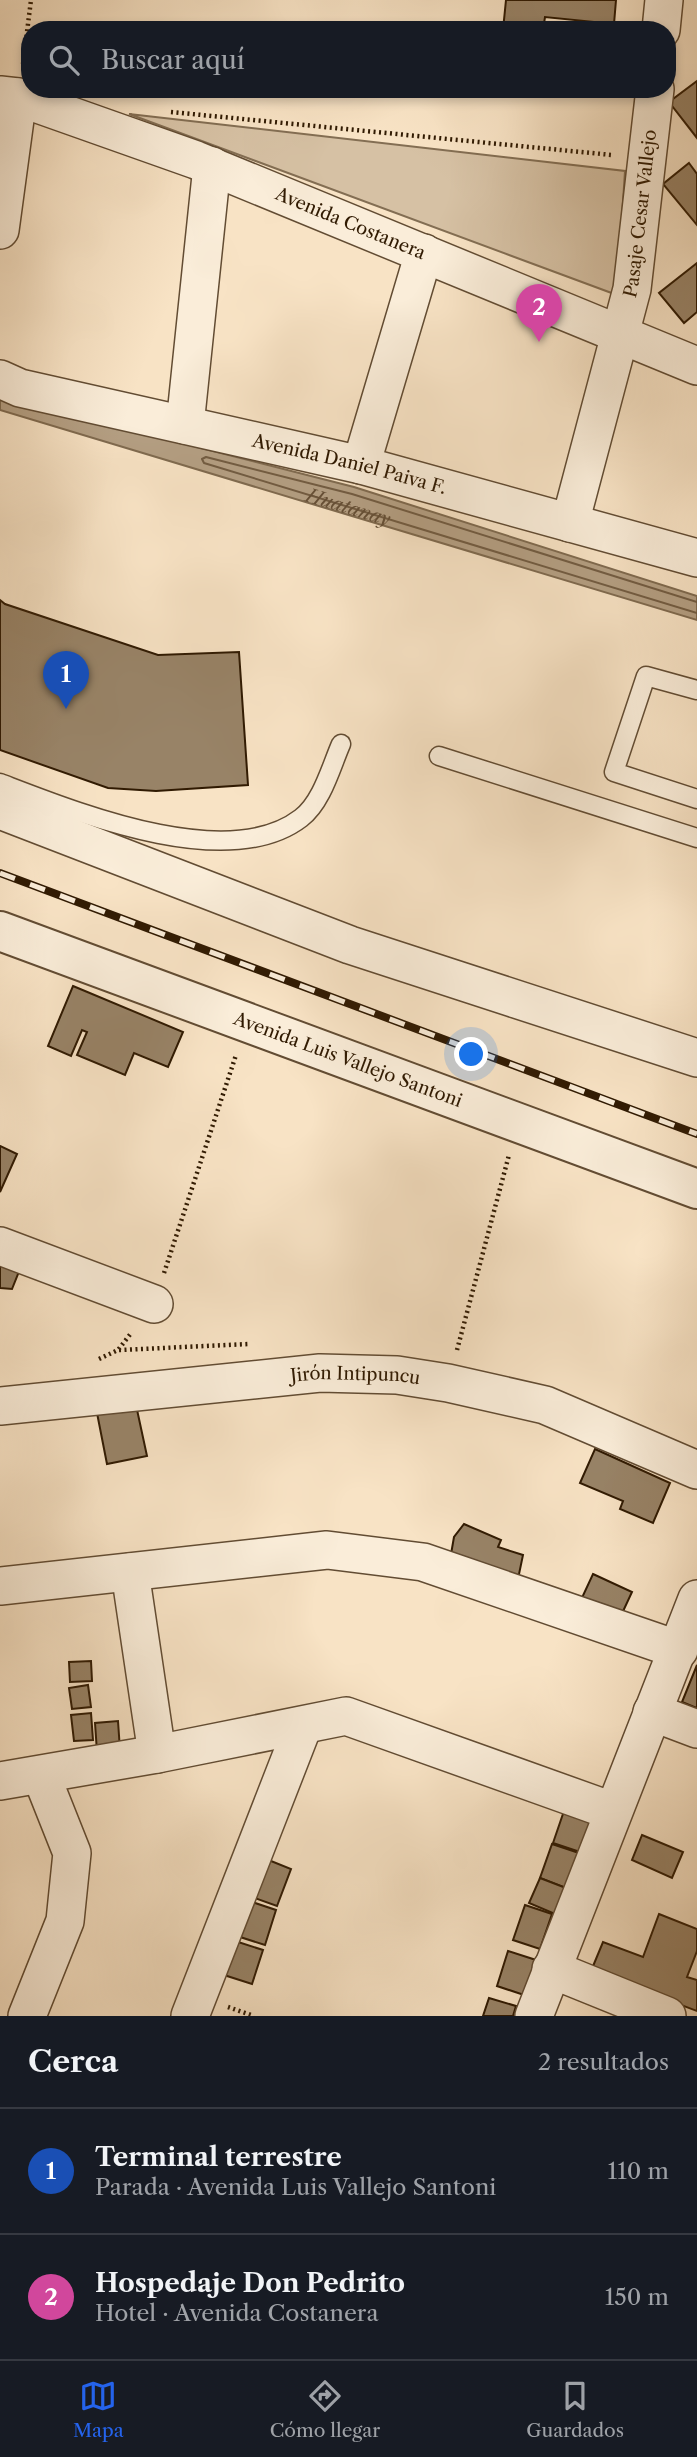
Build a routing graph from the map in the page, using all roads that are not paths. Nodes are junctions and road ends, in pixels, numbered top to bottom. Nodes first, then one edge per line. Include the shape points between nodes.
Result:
1 (664, 0) edge
2 (662, 21) edge
3 (9, 97) edge
4 (654, 98) edge
5 (212, 166) junction
6 (0, 230) edge
7 (424, 253) junction
8 (620, 335) junction
9 (697, 366) edge
10 (0, 379) edge
11 (186, 425) junction
12 (361, 464) junction
13 (570, 523) junction
14 (697, 558) edge
15 (697, 690) edge
16 (341, 744) dead end
17 (439, 756) dead end
18 (0, 783) edge
19 (697, 799) edge
20 (0, 810) edge
21 (697, 838) edge
22 (0, 931) edge
23 (697, 1058) edge
24 (697, 1189) edge
25 (0, 1246) edge
26 (154, 1304) road end
27 (0, 1406) edge
28 (697, 1470) edge
29 (130, 1572) junction
30 (0, 1586) edge
31 (697, 1599) edge
32 (679, 1650) junction
33 (652, 1712) junction
34 (303, 1726) junction
35 (697, 1729) edge
36 (157, 1754) junction
37 (41, 1775) junction
38 (0, 1781) edge
39 (612, 1811) junction
40 (551, 1969) junction
41 (27, 2016) edge
42 (190, 2016) edge
43 (534, 2016) edge
44 (667, 2016) edge

1 - 2 street
3 - 5 street, Avenida Costanera
3 - 6 street
4 - 8 street, Pasaje Cesar Vallejo via 632,289
5 - 7 street, Avenida Costanera
5 - 11 street
7 - 8 street, Avenida Costanera
7 - 12 street
8 - 9 street, Avenida Costanera
8 - 13 street, Pasaje Cesar Vallejo
10 - 11 street, Avenida Daniel Paiva F. via 20,388
11 - 12 street, Avenida Daniel Paiva F.
12 - 13 street, Avenida Daniel Paiva F.
13 - 14 street, Avenida Daniel Paiva F.
15 - 19 lane via 646,676 614,772
16 - 18 lane via 321,790 302,817 268,836 219,840 161,836 89,816
17 - 21 lane
20 - 23 street via 349,945
22 - 24 street, Avenida Luis Vallejo Santoni
25 - 26 street
27 - 28 street, Jirón Intipuncu via 320,1373 397,1376 545,1405
29 - 30 street
29 - 32 street via 327,1550 376,1554 424,1562
29 - 36 street
31 - 32 street
32 - 33 street
33 - 35 street
33 - 39 street
34 - 36 street
34 - 39 street via 346,1716
34 - 42 street
36 - 37 street
37 - 38 street
37 - 41 street via 72,1853 65,1921
39 - 40 street
40 - 43 street
40 - 44 street

